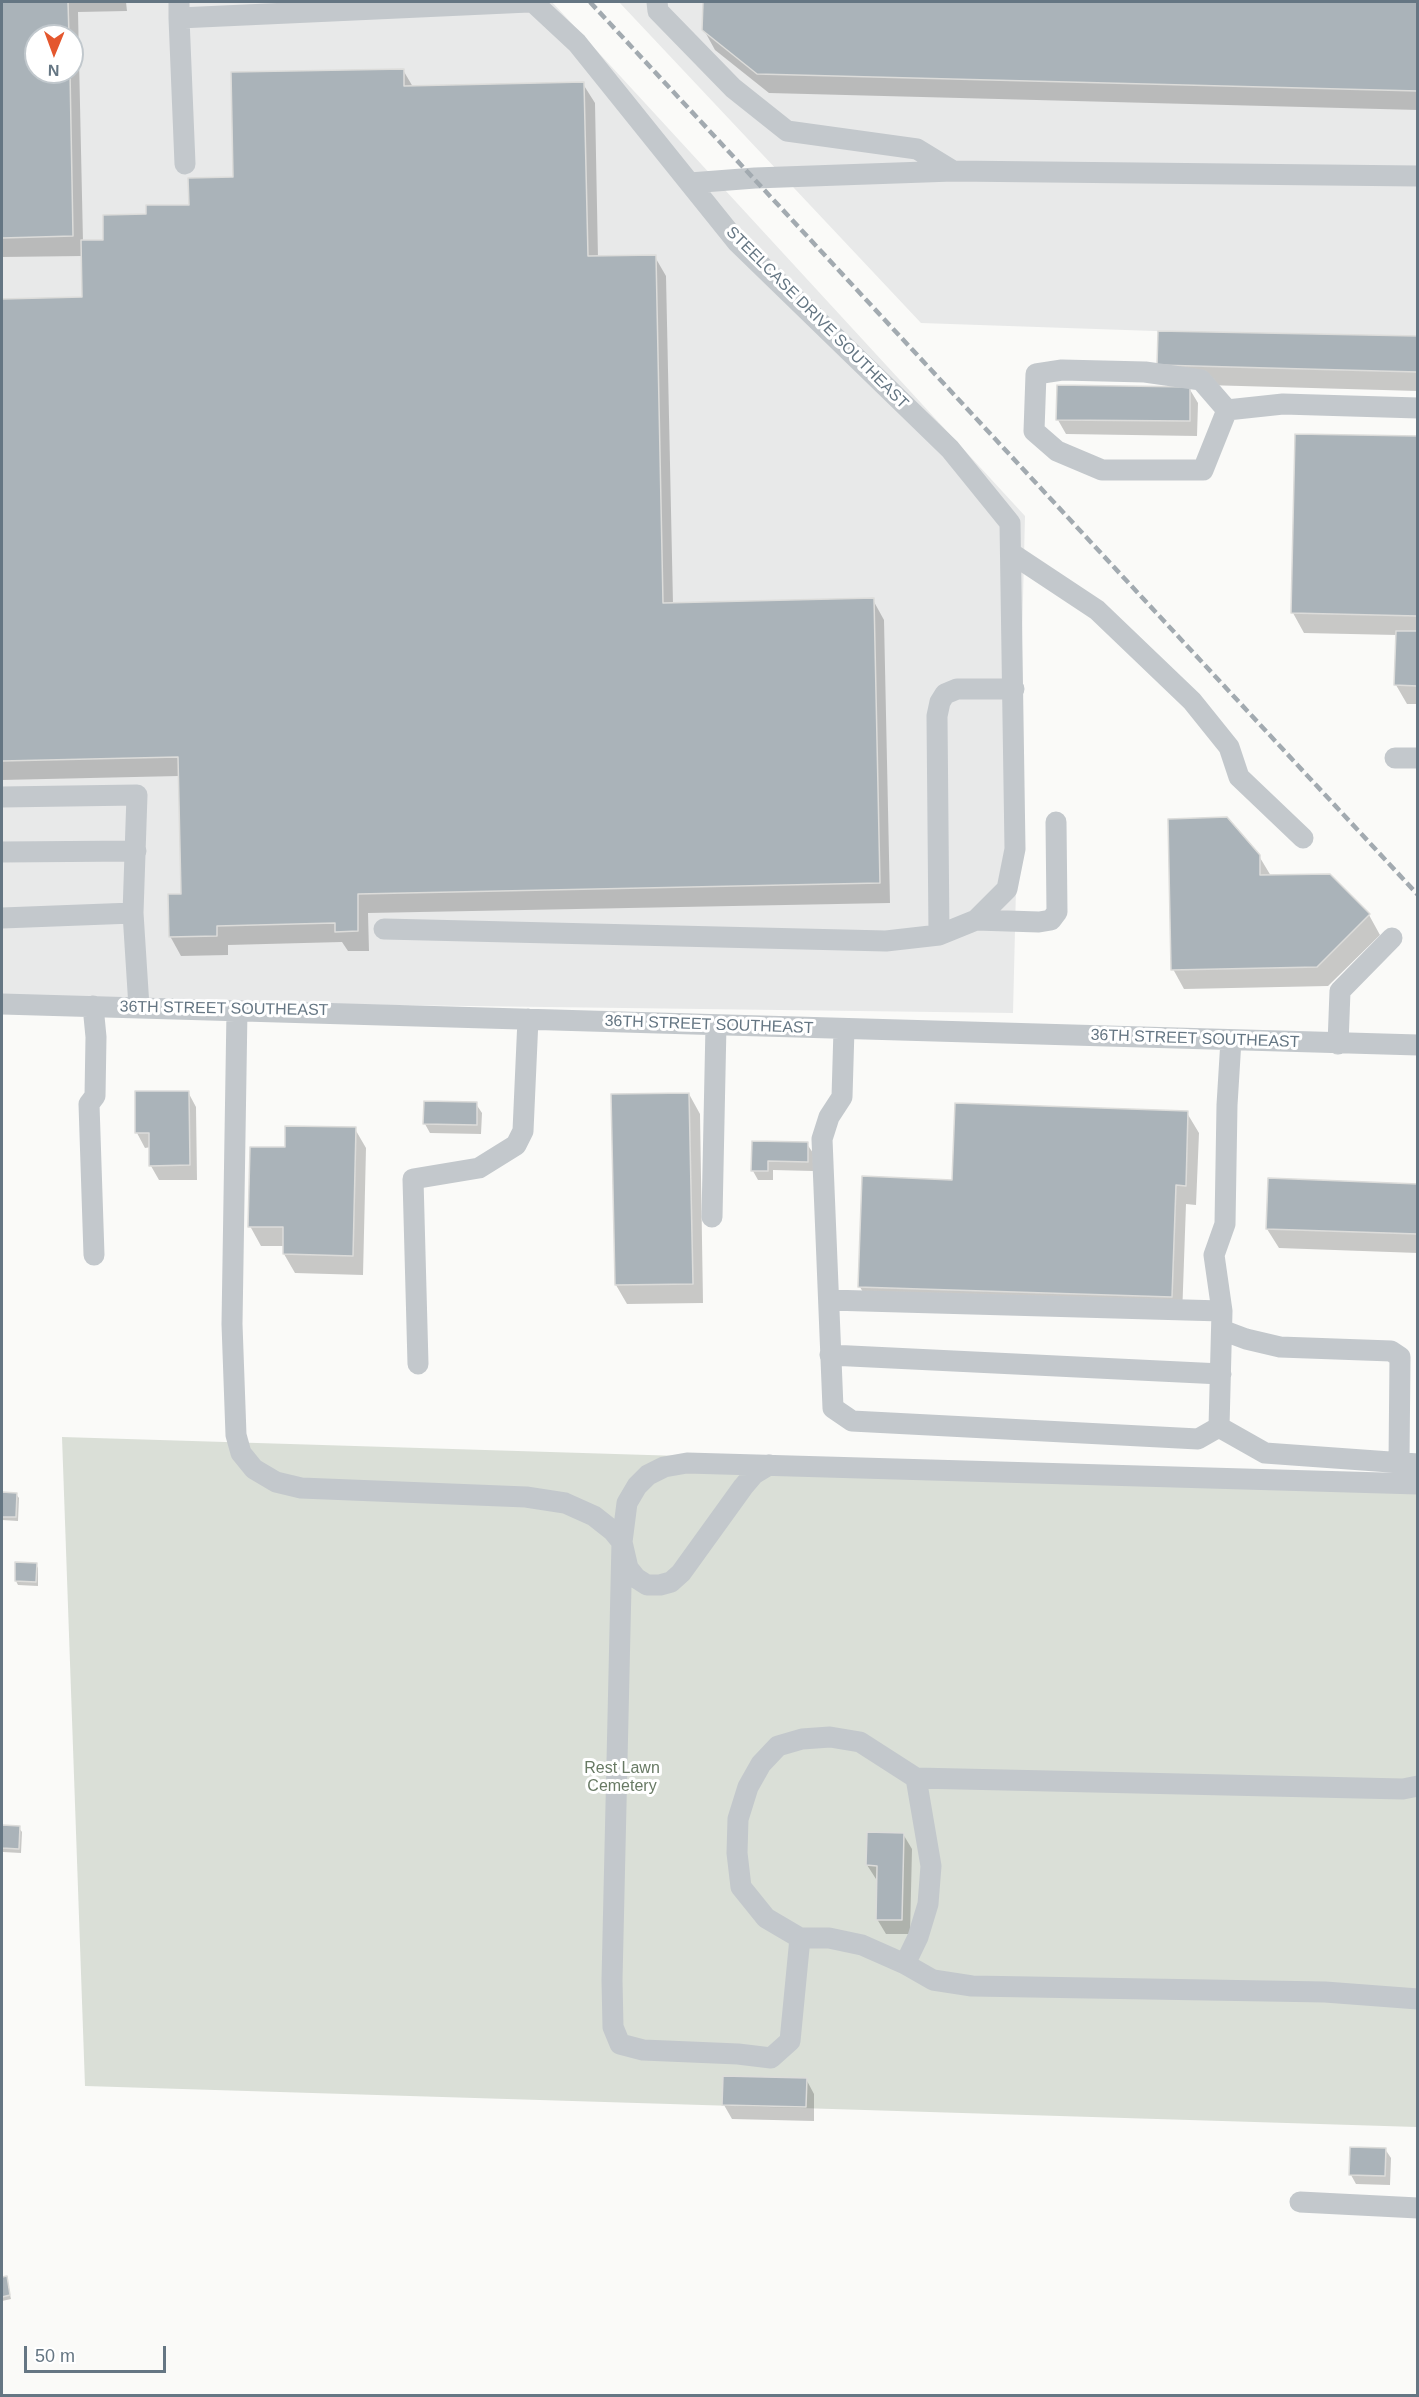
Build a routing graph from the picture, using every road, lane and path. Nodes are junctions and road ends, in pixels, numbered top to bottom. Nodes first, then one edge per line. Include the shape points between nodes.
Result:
1 (531, 2) edge
2 (657, 2) edge
3 (428, 4) edge
4 (179, 10) edge
5 (185, 164) dead end
6 (954, 171) junction
7 (1418, 176) edge
8 (690, 183) junction
9 (1418, 408) edge
10 (1227, 410) junction
11 (1011, 554) junction
12 (1014, 689) junction
13 (1395, 758) dead end
14 (1418, 758) edge
15 (2, 797) edge
16 (1056, 822) dead end
17 (1303, 838) dead end
18 (136, 851) junction
19 (2, 852) edge
20 (132, 913) junction
21 (2, 918) edge
22 (976, 920) junction
23 (384, 929) dead end
24 (939, 935) junction
25 (1392, 938) dead end
26 (2, 1004) edge
27 (93, 1006) junction
28 (139, 1007) junction
29 (237, 1010) junction
30 (528, 1019) junction
31 (716, 1025) junction
32 (844, 1029) junction
33 (1231, 1041) junction
34 (1338, 1044) junction
35 (1418, 1045) edge
36 (712, 1217) dead end
37 (94, 1255) dead end
38 (829, 1300) junction
39 (1222, 1320) junction
40 (830, 1355) junction
41 (418, 1364) dead end
42 (1221, 1374) junction
43 (1220, 1426) junction
44 (1408, 1463) edge
45 (769, 1465) junction
46 (1418, 1484) edge
47 (622, 1542) junction
48 (916, 1778) junction
49 (1418, 1786) edge
50 (800, 1938) junction
51 (905, 1964) junction
52 (1418, 1999) edge
53 (1300, 2202) dead end
54 (1418, 2208) edge

1 - 3 street
1 - 8 street, STEELCASE DRIVE SOUTHEAST via 577,43
2 - 6 street via 658,11 733,88 788,131 917,148
3 - 4 street
4 - 5 street
6 - 7 street
6 - 8 street
8 - 11 street, STEELCASE DRIVE SOUTHEAST via 737,242 950,449 1010,523
9 - 10 street via 1283,404
10 - 10 street via 1201,380 1192,378 1074,370 1036,374 1034,431 1058,451 1102,470 1203,470
11 - 12 street
11 - 17 street via 1097,610 1192,701 1229,747 1239,777
12 - 22 street via 1015,849 1007,889
12 - 24 street via 957,689 945,694 940,702
13 - 14 street
15 - 18 street via 137,795
16 - 22 street via 1057,912 1051,920
18 - 19 street
18 - 20 street
20 - 21 street
20 - 28 street
22 - 24 street
23 - 24 street via 886,941
25 - 34 street via 1340,991
26 - 27 street, 36TH STREET SOUTHEAST
27 - 28 street, 36TH STREET SOUTHEAST
27 - 37 street via 95,1096 88,1104
28 - 29 street, 36TH STREET SOUTHEAST
29 - 30 street, 36TH STREET SOUTHEAST
29 - 47 street via 232,1324 236,1435 241,1453 254,1469 276,1482 301,1488 526,1497 565,1503 594,1516
30 - 31 street, 36TH STREET SOUTHEAST
30 - 41 street via 523,1131 516,1146 479,1168 413,1179
31 - 32 street, 36TH STREET SOUTHEAST
31 - 36 street
32 - 33 street, 36TH STREET SOUTHEAST
32 - 38 street via 842,1097 829,1117 822,1139
33 - 34 street, 36TH STREET SOUTHEAST
33 - 39 street via 1225,1224 1214,1255
34 - 35 street, 36TH STREET SOUTHEAST
38 - 39 street
38 - 40 street
39 - 42 street
39 - 44 street via 1246,1339 1271,1345 1391,1351 1400,1357
40 - 42 street
40 - 43 street via 832,1408 852,1421 1198,1439
42 - 43 street
43 - 44 street via 1265,1453
45 - 46 street
45 - 47 street via 687,1463 648,1475 627,1503
45 - 47 street via 743,1487 671,1582 647,1585 636,1578 628,1568
47 - 50 street via 612,1980 612,2027 620,2044 644,2050 771,2058 790,2041
48 - 49 street via 1403,1790
48 - 50 street via 860,1742 830,1737 778,1746 761,1764 748,1787 738,1819 741,1887 766,1918
48 - 51 street via 931,1866 928,1904
50 - 51 street via 829,1938 862,1946
51 - 52 street via 933,1980 972,1986 1325,1992
53 - 54 street

